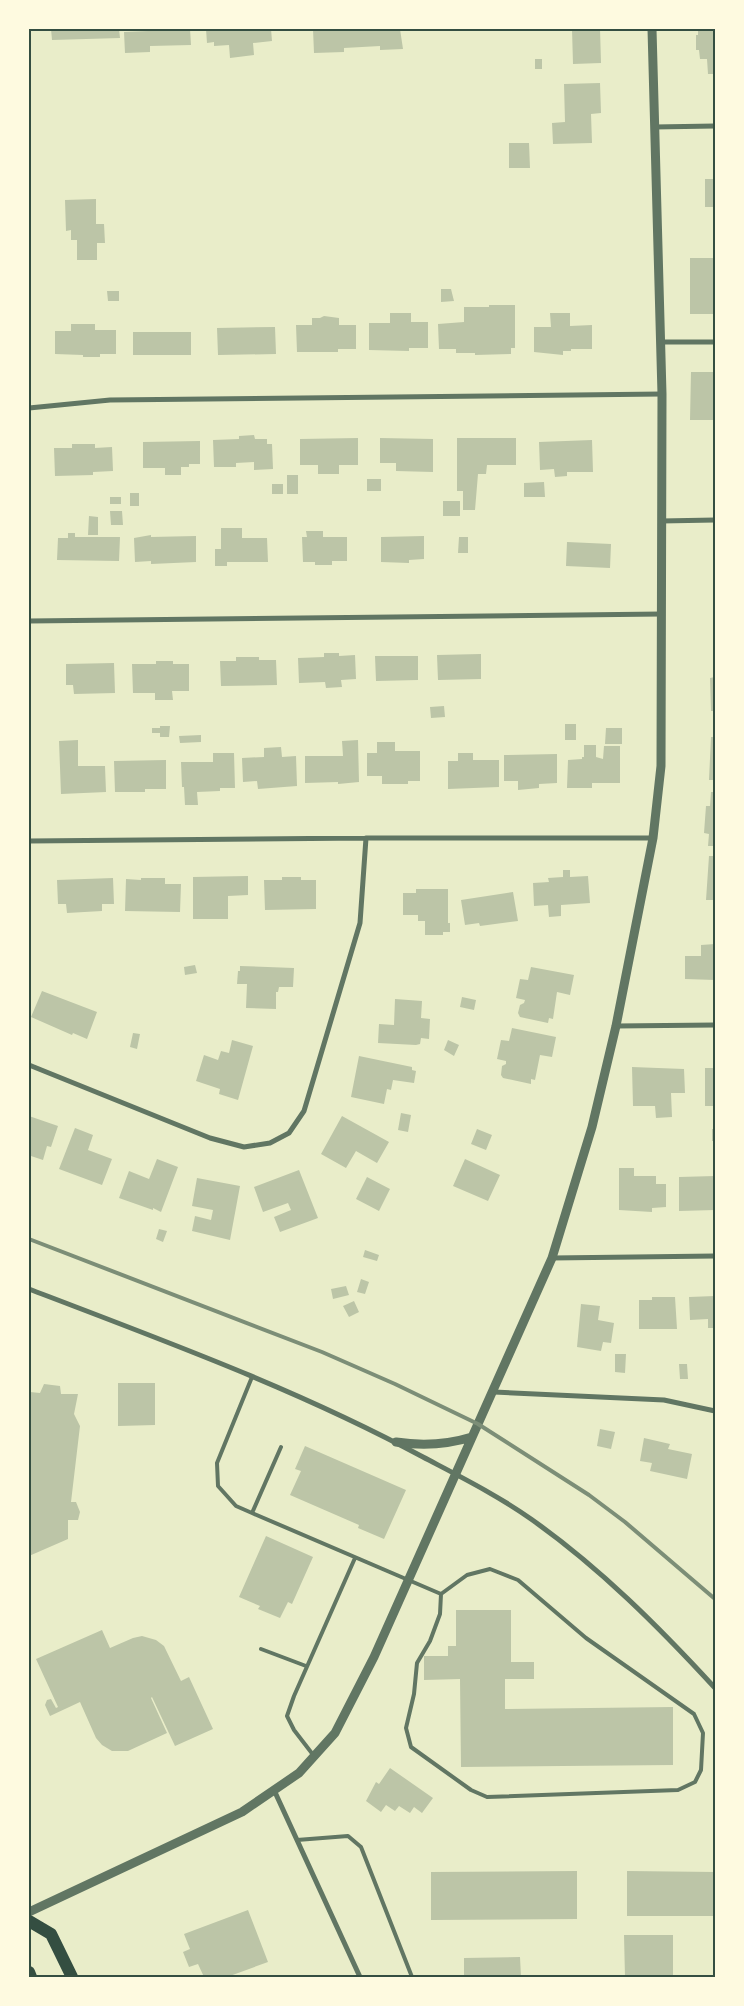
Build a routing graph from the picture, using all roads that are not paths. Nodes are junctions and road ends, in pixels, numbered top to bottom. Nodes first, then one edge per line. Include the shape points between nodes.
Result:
1 (652, 29) edge
2 (715, 126) edge
3 (654, 127) junction
4 (661, 342) junction
5 (715, 342) edge
6 (662, 394) junction
7 (29, 408) edge
8 (715, 520) edge
9 (661, 521) junction
10 (662, 614) junction
11 (29, 621) edge
12 (366, 838) junction
13 (653, 838) junction
14 (29, 842) edge
15 (616, 1026) junction
16 (715, 1026) edge
17 (29, 1066) edge
18 (715, 1256) edge
19 (552, 1258) junction
20 (29, 1289) edge
21 (252, 1377) junction
22 (494, 1392) junction
23 (715, 1411) edge
24 (472, 1437) junction
25 (396, 1442) junction
26 (281, 1447) dead end
27 (455, 1474) junction
28 (252, 1513) junction
29 (354, 1558) junction
30 (408, 1581) junction
31 (441, 1594) junction
32 (261, 1649) dead end
33 (306, 1666) junction
34 (715, 1688) edge
35 (314, 1756) junction
36 (274, 1790) junction
37 (297, 1840) junction
38 (29, 1912) edge
39 (29, 1921) edge
40 (29, 1972) edge
41 (32, 1977) edge
42 (72, 1977) edge
43 (360, 1977) edge
44 (412, 1977) edge

1 - 3 street
2 - 3 street
3 - 4 street
4 - 5 street
4 - 6 street
6 - 7 street via 110,400
6 - 9 street
8 - 9 street
9 - 10 street
10 - 11 street
10 - 13 street via 661,766
12 - 13 street
12 - 14 street
12 - 17 street via 360,923 304,1111 289,1133 270,1143 244,1148 210,1138
13 - 15 street
15 - 16 street
15 - 19 street via 592,1127
18 - 19 street
19 - 22 street
20 - 21 street
21 - 25 street
21 - 28 lane via 217,1463 218,1486 236,1506
22 - 23 street via 664,1400
22 - 24 street
24 - 25 street via 431,1445
24 - 27 street
25 - 27 street
26 - 28 lane
27 - 30 street
27 - 34 street via 530,1519 587,1563 671,1640
28 - 29 lane
29 - 30 lane
29 - 33 lane
30 - 31 lane
30 - 35 street via 374,1658 335,1733
31 - 31 lane via 466,1575 490,1569 518,1580 586,1638 694,1714 703,1733 701,1770 695,1782 678,1790 487,1796 471,1790 411,1747 406,1728 417,1663 440,1614
32 - 33 lane
33 - 35 lane via 287,1716
35 - 36 street via 299,1773
36 - 37 street
36 - 38 street via 242,1812
37 - 43 street
37 - 44 lane via 348,1836 361,1847
39 - 42 main road via 51,1934
40 - 41 main road

